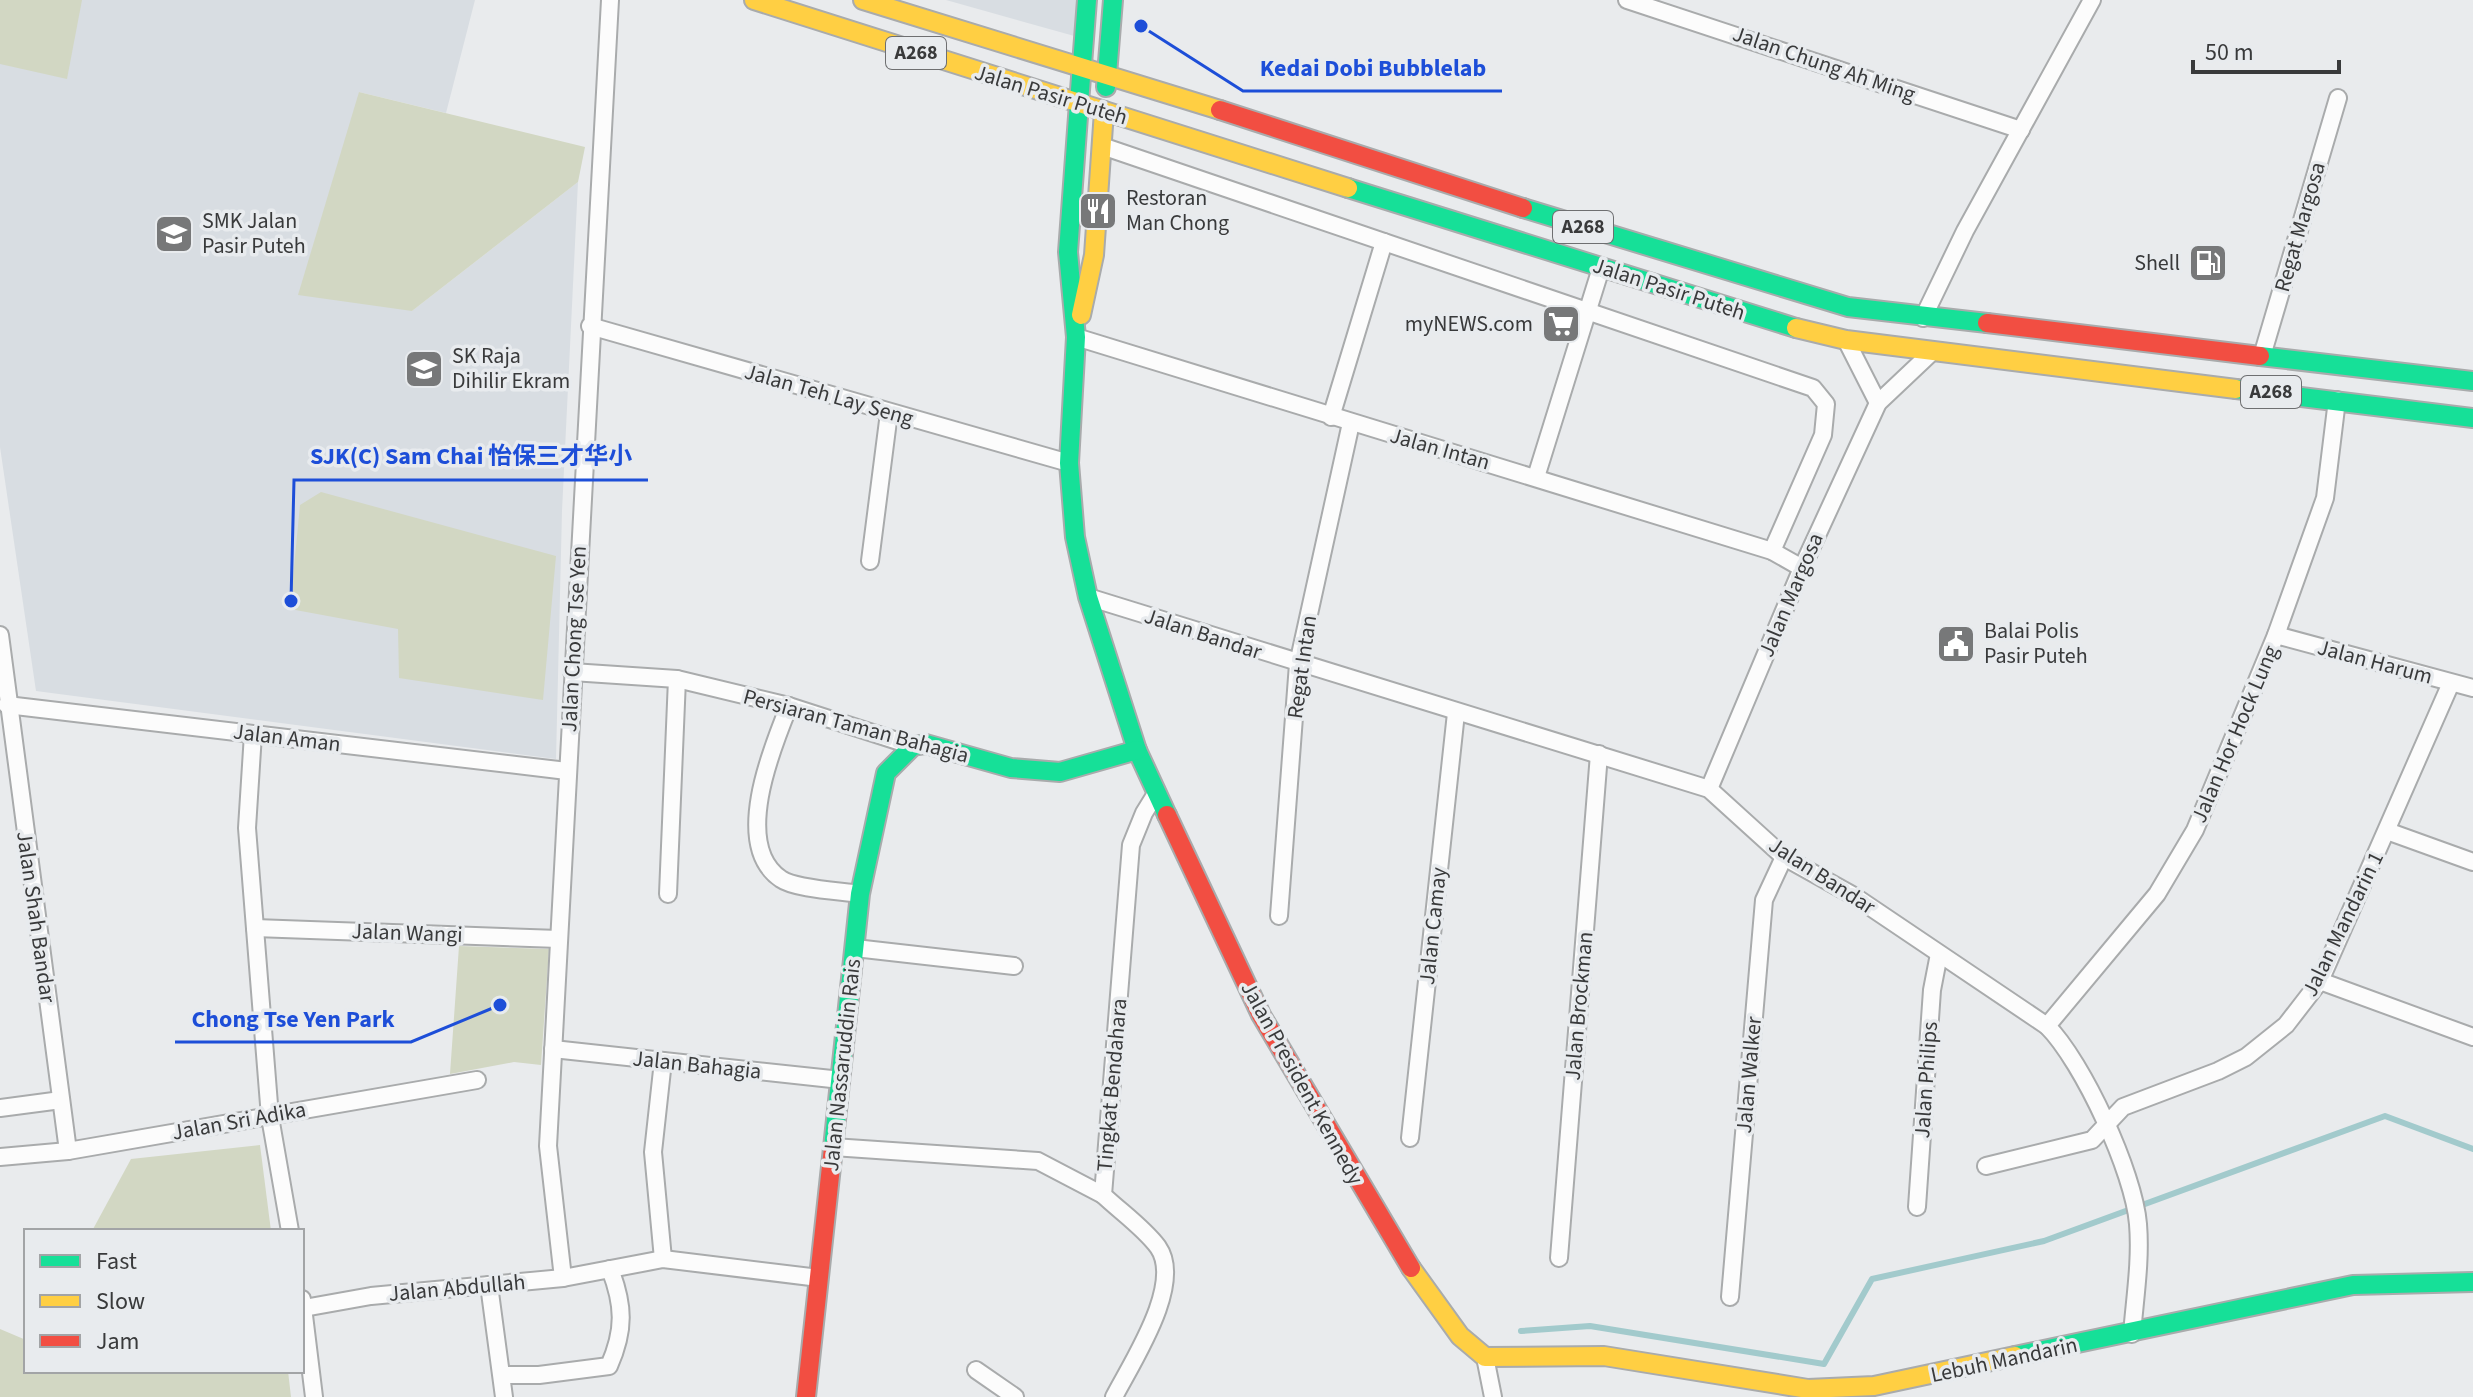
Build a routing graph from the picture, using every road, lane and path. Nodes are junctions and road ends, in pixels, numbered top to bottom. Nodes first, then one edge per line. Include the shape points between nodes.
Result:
1 (610, 0) edge
2 (754, 0) edge
3 (863, 0) edge
4 (1087, 0) edge
5 (1113, 0) edge
6 (1627, 0) edge
7 (2092, 0) edge
8 (1082, 65) junction
9 (1107, 73) junction
10 (2338, 98) dead end
11 (1079, 103) junction
12 (1104, 111) junction
13 (2021, 130) junction
14 (1102, 146) junction
15 (1384, 242) junction
16 (1601, 268) junction
17 (1590, 310) junction
18 (1923, 318) junction
19 (590, 326) junction
20 (1076, 337) junction
21 (1846, 340) junction
22 (1932, 352) junction
23 (2262, 356) junction
24 (2473, 381) edge
25 (2337, 400) junction
26 (1878, 403) junction
27 (889, 413) junction
28 (1331, 417) junction
29 (2473, 418) edge
30 (1351, 423) junction
31 (1069, 463) junction
32 (1536, 477) junction
33 (1772, 551) junction
34 (870, 561) dead end
35 (1802, 568) junction
36 (1088, 597) junction
37 (0, 635) edge
38 (2276, 635) junction
39 (1298, 664) junction
40 (572, 672) junction
41 (677, 679) junction
42 (2451, 683) junction
43 (2473, 688) edge
44 (7, 705) junction
45 (789, 706) junction
46 (1456, 713) junction
47 (253, 734) junction
48 (913, 746) junction
49 (1137, 750) junction
50 (1599, 754) junction
51 (567, 771) junction
52 (1709, 789) junction
53 (1157, 792) junction
54 (2387, 831) junction
55 (1784, 857) junction
56 (2473, 862) edge
57 (668, 894) dead end
58 (860, 894) junction
59 (1279, 916) dead end
60 (255, 928) junction
61 (559, 939) junction
62 (855, 948) junction
63 (1939, 954) junction
64 (1014, 966) dead end
65 (2320, 981) junction
66 (2047, 1026) junction
67 (2473, 1037) edge
68 (553, 1049) junction
69 (663, 1061) junction
70 (477, 1080) dead end
71 (841, 1080) junction
72 (61, 1100) junction
73 (0, 1108) edge
74 (270, 1117) junction
75 (2107, 1122) junction
76 (1410, 1138) dead end
77 (833, 1147) junction
78 (68, 1151) junction
79 (0, 1157) edge
80 (1986, 1166) dead end
81 (1103, 1195) junction
82 (1917, 1207) dead end
83 (290, 1229) edge
84 (1559, 1258) dead end
85 (663, 1259) junction
86 (610, 1269) junction
87 (563, 1278) junction
88 (819, 1278) junction
89 (2473, 1282) edge
90 (489, 1285) junction
91 (1730, 1297) dead end
92 (304, 1303) edge
93 (304, 1312) edge
94 (2132, 1334) junction
95 (1485, 1357) junction
96 (976, 1370) dead end
97 (503, 1375) junction
98 (1807, 1393) edge
99 (314, 1397) edge
100 (504, 1397) edge
101 (806, 1397) edge
102 (1015, 1397) edge
103 (1114, 1397) edge
104 (1493, 1397) edge

1 - 19 street, Jalan Chong Tse Yen
2 - 11 main road, Jalan Pasir Puteh / A268
3 - 8 main road, Jalan Pasir Puteh / A268
4 - 8 main road
5 - 9 main road
6 - 13 street, Jalan Chung Ah Ming
7 - 13 street
8 - 9 main road, Jalan Pasir Puteh / A268
8 - 11 main road
9 - 12 main road
9 - 18 main road, Jalan Pasir Puteh / A268 via 1768,284 1848,307
10 - 23 street, Regat Margosa
11 - 12 main road, Jalan Pasir Puteh / A268
11 - 20 main road via 1068,252
12 - 14 main road
12 - 16 main road, Jalan Pasir Puteh / A268
13 - 18 street
14 - 15 street
14 - 20 main road via 1094,255
15 - 17 street
15 - 28 street
16 - 17 street
16 - 21 main road, Jalan Pasir Puteh / A268
17 - 32 street
17 - 33 street via 1813,388 1826,404 1823,435
18 - 23 main road, Jalan Pasir Puteh / A268
19 - 27 street, Jalan Teh Lay Seng
19 - 40 street, Jalan Chong Tse Yen
20 - 28 street, Jalan Intan
20 - 31 main road, Jalan President Kennedy
21 - 22 main road, Jalan Pasir Puteh / A268
21 - 26 street
22 - 25 main road, Jalan Pasir Puteh / A268
22 - 26 street
23 - 24 main road, Jalan Pasir Puteh / A268
25 - 29 main road, Jalan Pasir Puteh / A268
25 - 38 street, Jalan Hor Hock Lung via 2325,498
26 - 35 street, Jalan Margosa
27 - 31 street, Jalan Teh Lay Seng
27 - 34 street
28 - 30 street, Jalan Intan
30 - 32 street, Jalan Intan
30 - 39 street, Regat Intan
31 - 36 main road, Jalan President Kennedy via 1075,537
32 - 33 street, Jalan Intan
33 - 35 street, Jalan Intan
35 - 52 street, Jalan Margosa
36 - 39 street, Jalan Bandar
36 - 49 main road, Jalan President Kennedy
37 - 44 street, Jalan Shah Bandar
38 - 42 street, Jalan Harum
38 - 66 street, Jalan Hor Hock Lung via 2176,866
39 - 46 street, Jalan Bandar
39 - 59 street, Regat Intan
40 - 41 street, Persiaran Taman Bahagia
40 - 51 street, Jalan Chong Tse Yen
41 - 45 street, Persiaran Taman Bahagia
41 - 57 street
42 - 43 street, Jalan Harum
42 - 54 street, Jalan Mandarin 1
44 - 47 street, Jalan Aman
44 - 72 street, Jalan Shah Bandar
45 - 48 street, Persiaran Taman Bahagia
45 - 58 street via 769,754 756,825 763,863 784,881
46 - 50 street, Jalan Bandar
46 - 76 street, Jalan Camay
47 - 51 street, Jalan Aman
47 - 60 street via 247,828
48 - 49 main road, Persiaran Taman Bahagia via 926,744 1011,768 1060,772
48 - 58 main road, Jalan Nassaruddin Rais via 886,773
49 - 53 main road, Jalan President Kennedy
50 - 52 street, Jalan Bandar
50 - 84 street, Jalan Brockman
51 - 61 street, Jalan Chong Tse Yen
52 - 55 street, Jalan Bandar
53 - 81 street, Tingkat Bendahara via 1131,845
53 - 95 main road, Jalan President Kennedy via 1261,1015 1396,1248 1460,1336
54 - 56 street
54 - 65 street, Jalan Mandarin 1
55 - 63 street, Jalan Bandar via 1854,896
55 - 91 street, Jalan Walker via 1764,900
58 - 62 main road, Jalan Nassaruddin Rais
60 - 61 street, Jalan Wangi
60 - 74 street
61 - 68 street, Jalan Chong Tse Yen
62 - 64 street
62 - 71 main road, Jalan Nassaruddin Rais
63 - 66 street, Jalan Bandar
63 - 82 street, Jalan Philips
65 - 67 street
65 - 75 street, Jalan Mandarin 1 via 2286,1025 2246,1057 2123,1107
66 - 75 street, Jalan Bandar via 2070,1054
68 - 69 street, Jalan Bahagia
68 - 87 street, Jalan Chong Tse Yen via 548,1146
69 - 71 street, Jalan Bahagia
69 - 85 street via 653,1152
70 - 74 street, Jalan Sri Adika
71 - 77 main road, Jalan Nassaruddin Rais
72 - 73 street
72 - 78 street, Jalan Shah Bandar
74 - 78 street, Jalan Sri Adika
74 - 83 street
75 - 80 street, Jalan Mandarin 1 via 2081,1145
75 - 94 street, Jalan Bandar via 2138,1221
77 - 81 street via 1038,1161
77 - 88 main road, Jalan Nassaruddin Rais
78 - 79 street, Jalan Sri Adika
81 - 103 street, Tingkat Bendahara via 1159,1248 1166,1272 1164,1294
85 - 86 street, Jalan Abdullah
85 - 88 street, Jalan Abdullah
86 - 87 street, Jalan Abdullah
86 - 97 street via 623,1316 609,1366
87 - 90 street, Jalan Abdullah
88 - 101 main road, Jalan Nassaruddin Rais
89 - 94 main road, Lebuh Mandarin via 2353,1285
90 - 92 street, Jalan Abdullah
90 - 97 street
93 - 99 street
94 - 98 main road, Lebuh Mandarin via 1874,1386
95 - 98 main road, Lebuh Mandarin via 1604,1356
95 - 104 street
96 - 102 street
97 - 100 street

